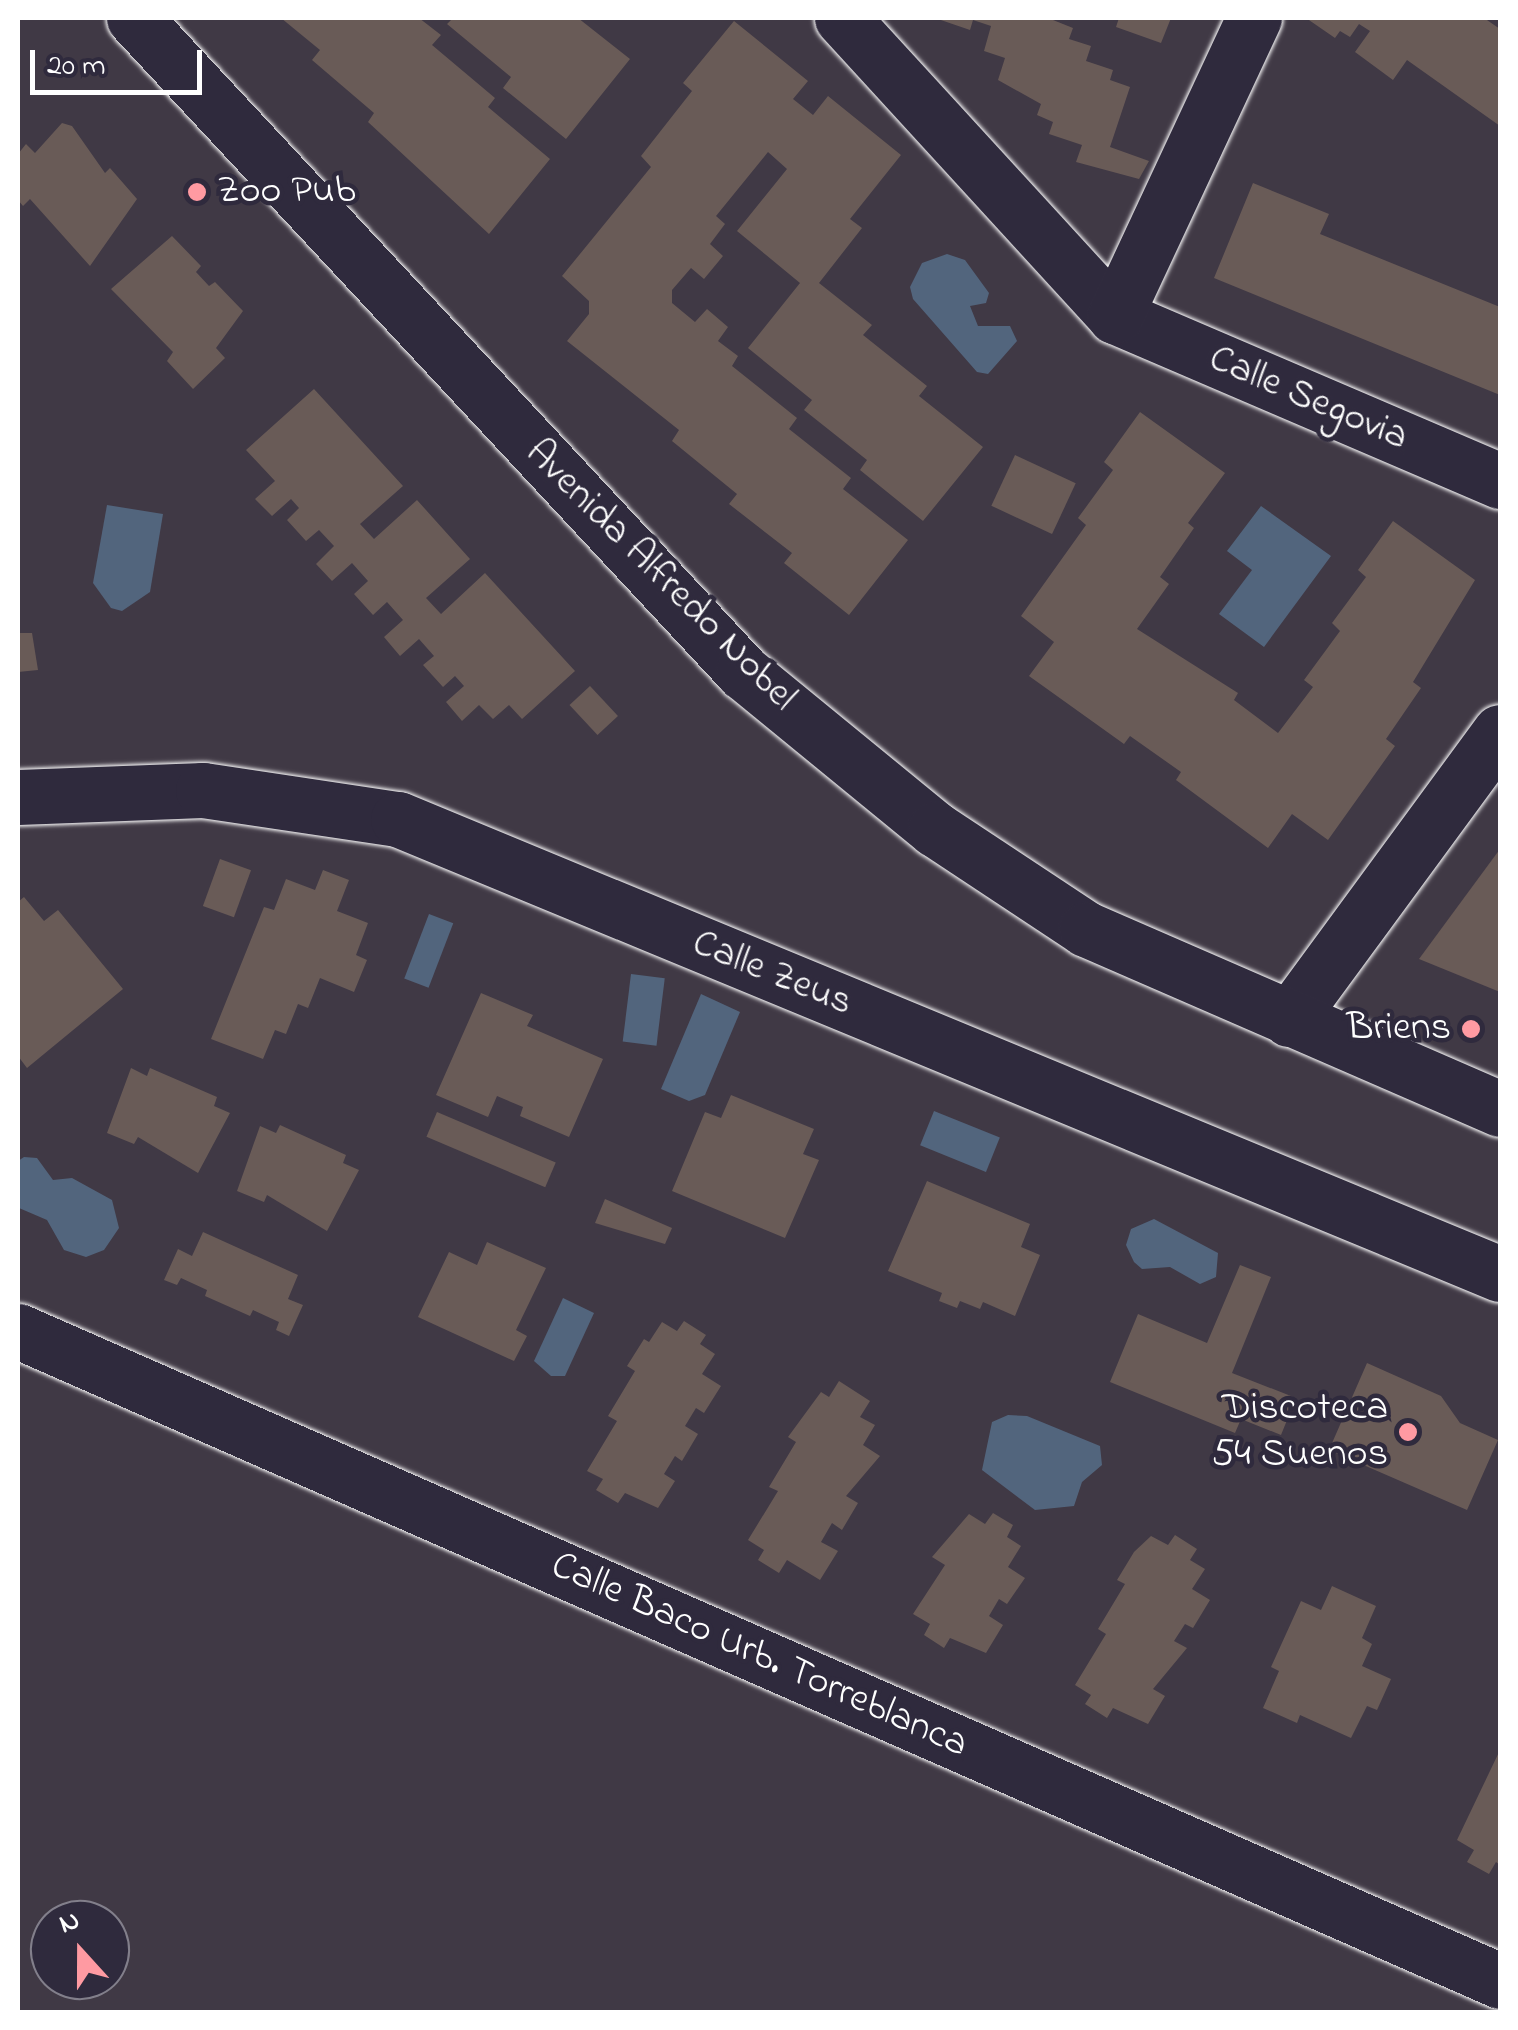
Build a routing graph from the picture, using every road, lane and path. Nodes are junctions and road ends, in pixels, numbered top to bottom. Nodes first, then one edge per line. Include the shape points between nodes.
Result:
1 (134, 18) edge
2 (842, 18) edge
3 (1254, 18) edge
4 (1115, 316) junction
5 (1500, 482) edge
6 (1500, 732) edge
7 (18, 797) edge
8 (1289, 1020) junction
9 (1500, 1109) edge
10 (1500, 1274) edge
11 (18, 1330) edge
12 (1483, 1989) edge

1 - 8 street, Avenida Alfredo Nobel via 743,672 935,829 1086,929
2 - 4 street, Calle Segovia
3 - 4 street
4 - 5 street, Calle Segovia
6 - 8 street
7 - 10 street, Calle Zeus via 204,790 398,819
8 - 9 street, Avenida Alfredo Nobel
11 - 12 street, Calle Baco Urb. Torreblanca

